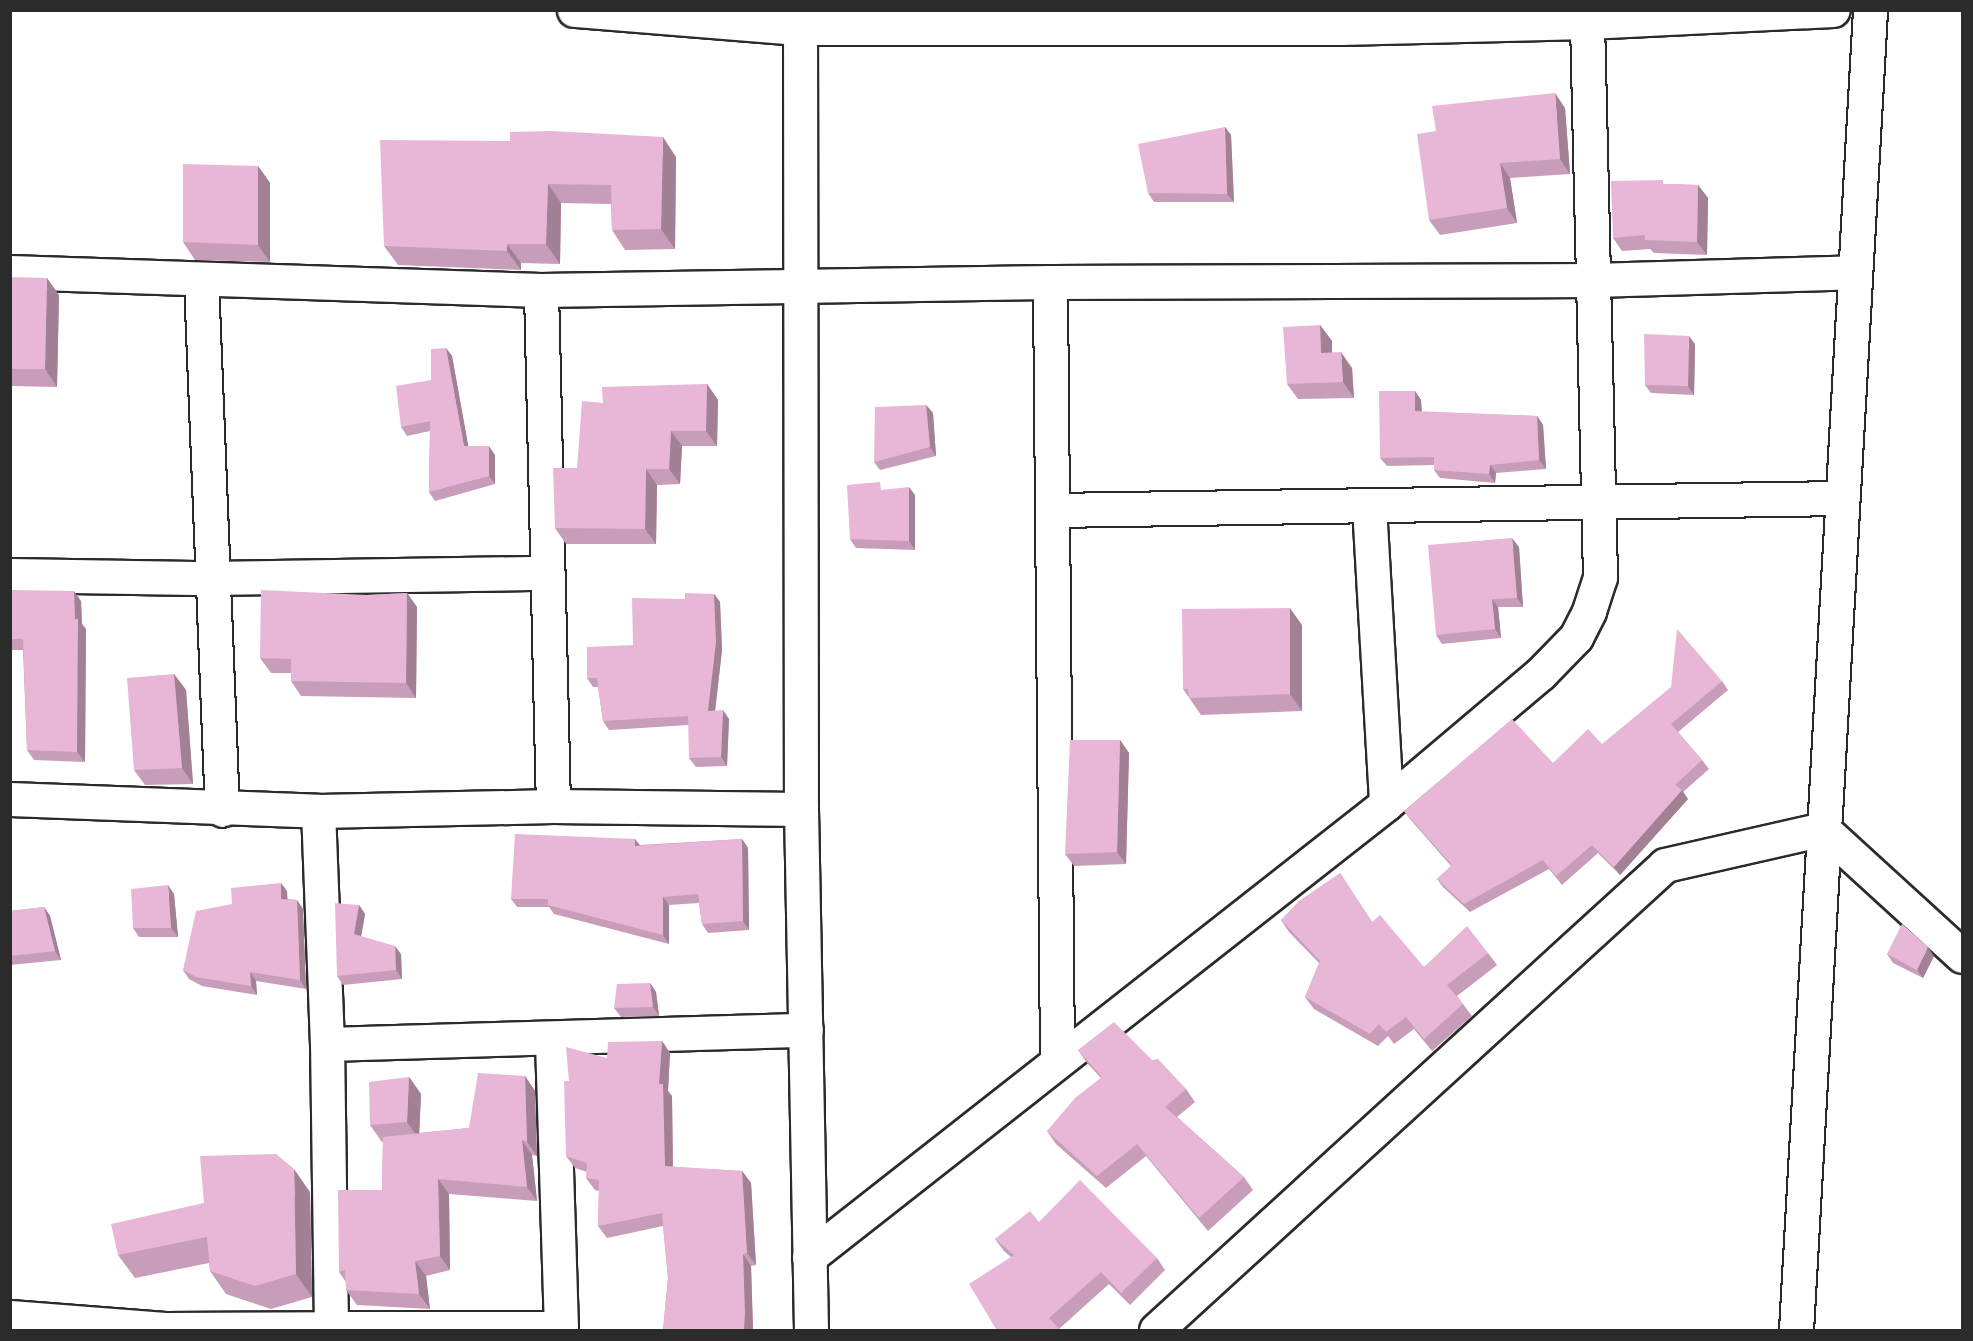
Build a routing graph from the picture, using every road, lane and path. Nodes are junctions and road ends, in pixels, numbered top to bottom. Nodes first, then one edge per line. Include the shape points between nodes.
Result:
1 (574, 10) edge
2 (1833, 10) edge
3 (1870, 10) edge
4 (1340, 19) edge
5 (800, 20) edge
6 (1587, 22) junction
7 (10, 272) edge
8 (1855, 272) junction
9 (201, 280) junction
10 (1593, 280) junction
11 (1050, 282) junction
12 (801, 287) junction
13 (542, 290) junction
14 (1842, 498) junction
15 (1598, 503) junction
16 (1369, 506) junction
17 (1052, 510) junction
18 (545, 573) junction
19 (10, 575) edge
20 (210, 578) junction
21 (10, 799) edge
22 (1386, 804) junction
23 (553, 806) junction
24 (801, 809) junction
25 (222, 810) junction
26 (318, 811) junction
27 (1823, 829) junction
28 (1962, 956) edge
29 (806, 1030) junction
30 (552, 1040) junction
31 (327, 1044) junction
32 (1057, 1060) junction
33 (809, 1257) junction
34 (10, 1317) edge
35 (331, 1328) junction
36 (561, 1329) edge
37 (811, 1330) edge
38 (1156, 1330) edge
39 (1796, 1330) edge

1 - 5 street
2 - 6 street
3 - 8 street
4 - 5 street
4 - 6 street
5 - 12 street
6 - 10 street
7 - 9 street
8 - 10 street
8 - 14 street
9 - 13 street
9 - 20 street
10 - 11 street
10 - 15 street
11 - 12 street
11 - 17 street
12 - 13 street
12 - 24 street
13 - 18 street
14 - 15 street
14 - 27 street
15 - 16 street
15 - 22 street via 1600,578 1576,637 1540,674
16 - 17 street
16 - 22 street
17 - 32 street
18 - 20 street
18 - 23 street
19 - 20 street
20 - 25 street
21 - 25 street
22 - 32 street
23 - 24 street
23 - 26 street
24 - 29 street
25 - 26 street
26 - 31 street
27 - 28 street
27 - 38 street via 1665,865
27 - 39 street
29 - 30 street
29 - 33 street
30 - 31 street
30 - 36 street
31 - 35 street
32 - 33 street
33 - 37 street
34 - 35 street via 165,1329
35 - 36 street

